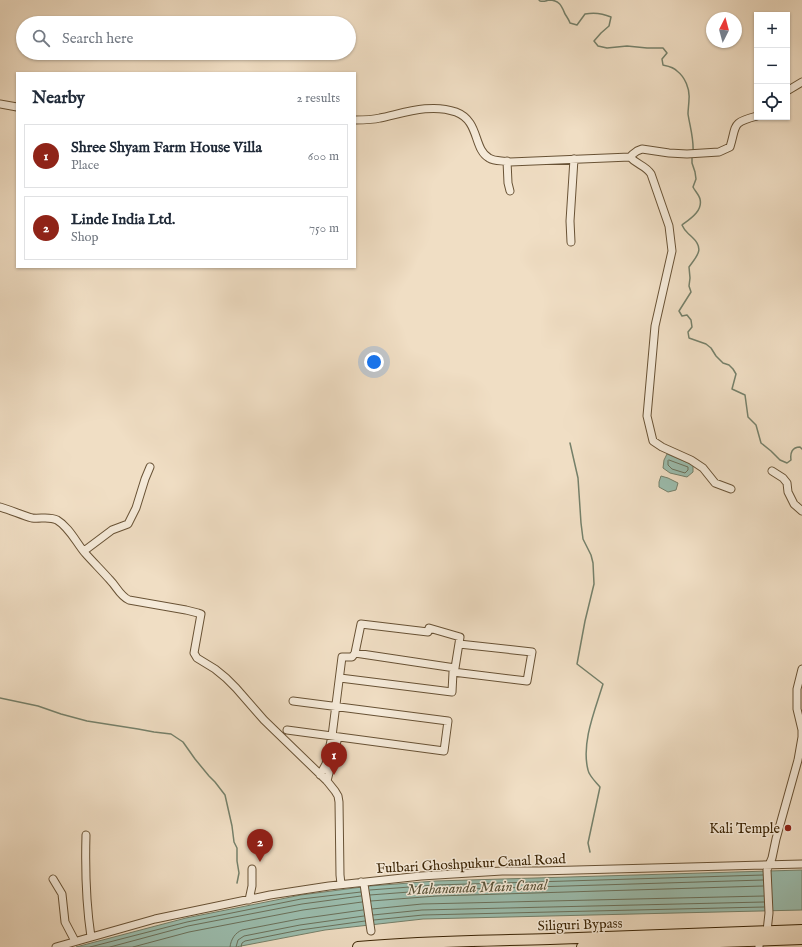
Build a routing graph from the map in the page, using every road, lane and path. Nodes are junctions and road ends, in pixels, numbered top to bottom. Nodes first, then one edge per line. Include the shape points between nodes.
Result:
1 (802, 82) edge
2 (790, 89) edge
3 (0, 104) edge
4 (16, 107) edge
5 (754, 117) edge
6 (356, 120) edge
7 (630, 157) junction
8 (574, 159) junction
9 (507, 161) junction
10 (510, 191) dead end
11 (571, 242) dead end
12 (150, 467) dead end
13 (772, 471) dead end
14 (731, 489) dead end
15 (0, 507) edge
16 (802, 511) edge
17 (84, 552) junction
18 (459, 644) junction
19 (355, 653) junction
20 (802, 669) edge
21 (454, 670) junction
22 (340, 678) junction
23 (293, 701) dead end
24 (336, 706) junction
25 (287, 730) dead end
26 (335, 736) junction
27 (320, 774) junction
28 (327, 781) junction
29 (86, 835) dead end
30 (800, 864) edge
31 (768, 867) junction
32 (252, 869) dead end
33 (53, 879) dead end
34 (362, 883) junction
35 (341, 884) junction
36 (249, 900) junction
37 (370, 929) dead end
38 (802, 930) edge
39 (767, 931) junction
40 (91, 937) junction
41 (802, 939) edge
42 (75, 941) junction
43 (493, 944) edge
44 (759, 944) edge
45 (56, 947) edge
46 (359, 947) edge
47 (582, 947) edge

1 - 2 street
3 - 4 street
5 - 7 street via 742,120 735,126 730,147 719,152 687,154 642,149
6 - 9 street via 432,108 456,112 470,122 483,154 489,158
7 - 8 street
7 - 14 street via 651,174 669,226 672,252 655,326 647,416 653,441 691,460 703,468 715,483
8 - 9 street
8 - 11 street
9 - 10 street
12 - 17 street via 128,524 112,530
13 - 16 street via 787,483 794,504
15 - 17 street via 38,519 56,520 70,532
17 - 27 street via 129,600 201,614 194,655 226,678 264,720
18 - 19 street via 460,637 429,628 428,632 361,624
18 - 21 street
18 - 21 street via 532,652 527,681
19 - 21 street
19 - 22 street via 352,657 342,657
20 - 31 street via 797,689 797,709 802,737
21 - 22 street via 452,692
22 - 24 street
23 - 24 street
24 - 26 street
24 - 26 street via 448,721 444,751
25 - 26 street
26 - 27 street
26 - 28 street
27 - 28 street
28 - 35 street via 338,796 339,802
29 - 40 street via 85,875
30 - 31 street, Fulbari Ghoshpukur Canal Road
31 - 34 street, Fulbari Ghoshpukur Canal Road via 502,871
31 - 39 street
32 - 36 street
33 - 42 street via 62,894 65,922
34 - 35 street, Fulbari Ghoshpukur Canal Road
34 - 37 street
35 - 36 street, Fulbari Ghoshpukur Canal Road
36 - 40 street, Fulbari Ghoshpukur Canal Road via 155,919
38 - 39 highway, Siliguri Bypass
39 - 43 highway, Siliguri Bypass via 508,940
39 - 44 street
40 - 42 street, Fulbari Ghoshpukur Canal Road
41 - 44 highway
42 - 45 street, Fulbari Ghoshpukur Canal Road
43 - 46 highway, Siliguri Bypass
44 - 47 highway

